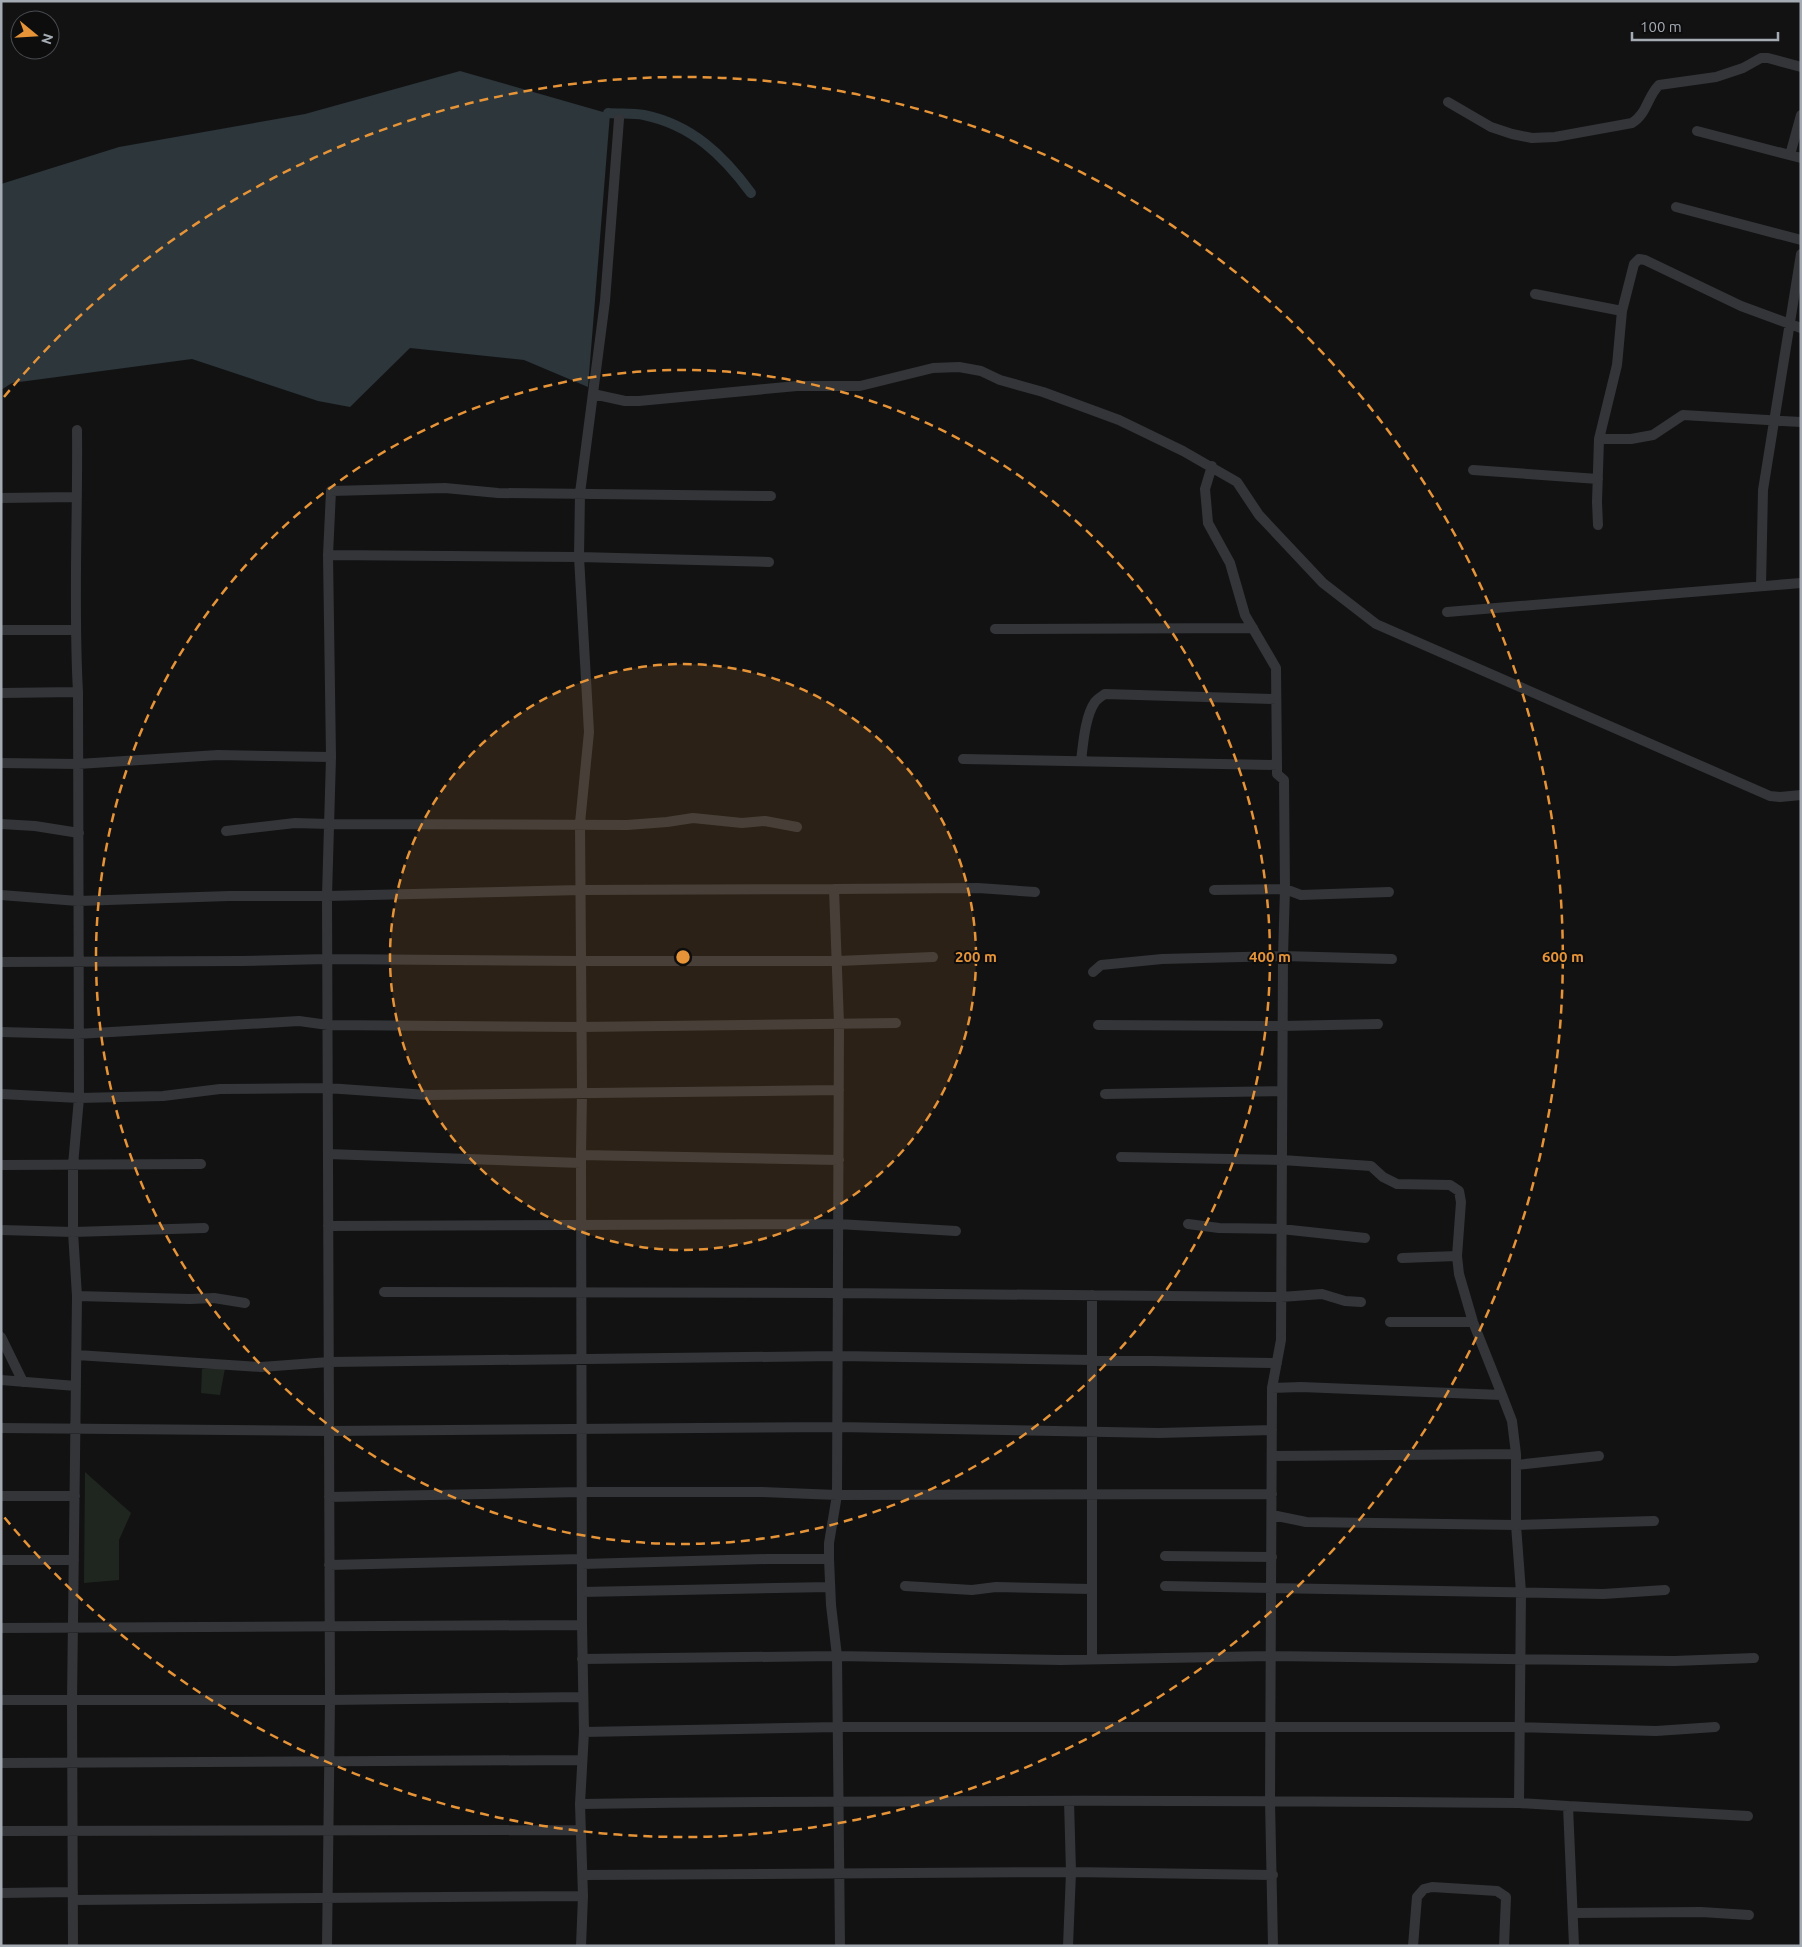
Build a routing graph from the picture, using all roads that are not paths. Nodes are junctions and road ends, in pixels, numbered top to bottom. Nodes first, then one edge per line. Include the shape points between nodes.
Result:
1 (1801, 67) edge
2 (1448, 102) dead end
3 (1801, 114) edge
4 (619, 119) dead end
5 (1697, 131) dead end
6 (1790, 155) junction
7 (1801, 158) edge
8 (1676, 207) dead end
9 (1801, 240) edge
10 (1801, 254) edge
11 (1535, 294) dead end
12 (1622, 311) junction
13 (1790, 325) junction
14 (1801, 328) edge
15 (593, 394) junction
16 (1774, 421) junction
17 (1801, 422) edge
18 (77, 430) dead end
19 (1599, 439) junction
20 (1212, 466) junction
21 (1473, 470) dead end
22 (1598, 479) junction
23 (580, 493) junction
24 (771, 496) dead end
25 (78, 497) junction
26 (1, 498) edge
27 (1598, 525) dead end
28 (328, 555) junction
29 (579, 556) junction
30 (769, 562) dead end
31 (1801, 583) edge
32 (1761, 586) junction
33 (1447, 612) dead end
34 (1253, 628) junction
35 (995, 629) dead end
36 (1, 630) edge
37 (75, 630) junction
38 (78, 692) junction
39 (1, 693) edge
40 (1276, 699) junction
41 (331, 757) junction
42 (963, 759) dead end
43 (1081, 761) junction
44 (1, 763) edge
45 (78, 764) junction
46 (1277, 765) junction
47 (1801, 795) edge
48 (580, 823) junction
49 (1, 824) edge
50 (329, 824) junction
51 (797, 827) dead end
52 (226, 831) dead end
53 (79, 833) junction
54 (834, 889) junction
55 (1285, 889) junction
56 (580, 890) junction
57 (1214, 890) dead end
58 (1035, 892) dead end
59 (1389, 892) dead end
60 (1, 895) edge
61 (327, 896) junction
62 (78, 901) junction
63 (1283, 956) junction
64 (934, 957) dead end
65 (328, 959) junction
66 (1392, 959) dead end
67 (838, 960) junction
68 (79, 961) junction
69 (580, 961) junction
70 (1, 962) edge
71 (1093, 972) dead end
72 (896, 1023) dead end
73 (839, 1024) junction
74 (1378, 1024) dead end
75 (328, 1025) junction
76 (1098, 1025) dead end
77 (1282, 1026) junction
78 (580, 1027) junction
79 (1, 1032) edge
80 (77, 1034) junction
81 (327, 1088) junction
82 (839, 1090) junction
83 (1282, 1090) junction
84 (582, 1092) junction
85 (1, 1094) edge
86 (1105, 1094) dead end
87 (79, 1098) junction
88 (328, 1154) junction
89 (1121, 1157) dead end
90 (581, 1159) junction
91 (839, 1160) junction
92 (1282, 1160) junction
93 (202, 1164) dead end
94 (1, 1165) edge
95 (73, 1165) junction
96 (838, 1224) junction
97 (1188, 1224) dead end
98 (581, 1225) junction
99 (328, 1226) junction
100 (204, 1228) dead end
101 (1281, 1229) junction
102 (1, 1230) edge
103 (956, 1231) dead end
104 (73, 1232) junction
105 (1365, 1238) dead end
106 (1458, 1256) junction
107 (1402, 1258) dead end
108 (384, 1292) dead end
109 (581, 1292) junction
110 (838, 1293) junction
111 (1092, 1295) junction
112 (77, 1296) junction
113 (1281, 1296) junction
114 (1361, 1302) dead end
115 (245, 1303) dead end
116 (1390, 1322) dead end
117 (1473, 1322) junction
118 (1, 1338) edge
119 (77, 1355) junction
120 (838, 1356) junction
121 (581, 1359) junction
122 (1092, 1360) junction
123 (329, 1362) junction
124 (1277, 1363) junction
125 (1, 1380) edge
126 (23, 1382) junction
127 (76, 1386) junction
128 (1272, 1388) junction
129 (1502, 1395) junction
130 (76, 1427) junction
131 (838, 1427) junction
132 (1, 1428) edge
133 (581, 1429) junction
134 (1272, 1430) junction
135 (329, 1431) junction
136 (1092, 1431) junction
137 (1272, 1456) junction
138 (1599, 1456) dead end
139 (1516, 1460) junction
140 (581, 1492) junction
141 (1093, 1493) junction
142 (1272, 1494) junction
143 (837, 1495) junction
144 (1, 1496) edge
145 (75, 1496) junction
146 (329, 1497) junction
147 (1272, 1515) junction
148 (1654, 1521) dead end
149 (1516, 1524) junction
150 (1164, 1556) dead end
151 (1272, 1558) junction
152 (829, 1559) junction
153 (1, 1560) edge
154 (74, 1560) junction
155 (582, 1562) junction
156 (329, 1565) junction
157 (905, 1586) dead end
158 (1165, 1586) dead end
159 (830, 1588) junction
160 (1091, 1589) junction
161 (1272, 1589) junction
162 (1665, 1590) dead end
163 (582, 1592) junction
164 (1521, 1592) junction
165 (582, 1625) junction
166 (329, 1627) junction
167 (1, 1628) edge
168 (73, 1628) junction
169 (837, 1656) junction
170 (1270, 1656) junction
171 (1754, 1658) dead end
172 (582, 1659) junction
173 (1092, 1660) junction
174 (1520, 1660) junction
175 (582, 1697) junction
176 (1, 1700) edge
177 (330, 1700) junction
178 (72, 1701) junction
179 (837, 1727) junction
180 (1270, 1727) junction
181 (1519, 1727) junction
182 (1715, 1727) dead end
183 (584, 1732) junction
184 (582, 1760) junction
185 (329, 1761) junction
186 (1, 1763) edge
187 (72, 1763) junction
188 (838, 1801) junction
189 (1069, 1801) junction
190 (1270, 1801) junction
191 (1519, 1803) junction
192 (580, 1804) junction
193 (1568, 1806) junction
194 (1748, 1816) dead end
195 (581, 1830) junction
196 (1, 1831) edge
197 (72, 1831) junction
198 (328, 1831) junction
199 (1071, 1872) junction
200 (839, 1874) junction
201 (1273, 1875) junction
202 (583, 1876) junction
203 (1, 1893) edge
204 (73, 1896) junction
205 (583, 1896) junction
206 (328, 1898) junction
207 (1574, 1913) junction
208 (1748, 1916) dead end
209 (73, 1946) edge
210 (327, 1946) edge
211 (581, 1946) edge
212 (840, 1946) edge
213 (1068, 1946) edge
214 (1274, 1946) edge
215 (1413, 1946) edge
216 (1504, 1946) edge
217 (1574, 1946) edge

1 - 2 street via 1761,58 1716,77 1659,85 1653,90 1640,118 1632,124 1555,137 1532,138 1512,134 1491,127
3 - 6 street
4 - 15 street via 605,301
5 - 6 street
6 - 7 street
8 - 9 street
10 - 13 street
11 - 12 street
12 - 13 street via 1634,264 1645,260 1741,306
12 - 19 street via 1617,365
13 - 14 street
13 - 16 street
15 - 20 street via 639,402 797,386 860,386 933,368 959,367 1092,409
15 - 23 street
16 - 17 street
16 - 19 street via 1683,415 1653,434 1631,439
16 - 32 street via 1763,490
18 - 25 street
19 - 22 street
20 - 34 street via 1206,489 1208,522 1230,564 1245,615
20 - 47 street via 1237,482 1259,515 1323,583 1376,624 1770,796
21 - 22 street
22 - 27 street
23 - 24 street
23 - 28 street via 498,493 445,488 331,491
23 - 29 street
25 - 26 street
25 - 37 street
28 - 29 street
28 - 41 street
29 - 30 street
29 - 48 street via 589,732
31 - 32 street
32 - 33 street
34 - 35 street
34 - 40 street via 1276,668
36 - 37 street
37 - 38 street
38 - 39 street
38 - 45 street
40 - 43 street via 1104,694 1095,701 1091,712
40 - 46 street
41 - 45 street via 218,755
41 - 50 street
42 - 43 street
43 - 46 street
44 - 45 street
45 - 53 street
46 - 55 street via 1277,774 1284,780
48 - 50 street
48 - 51 street via 627,824 693,818 742,823 765,821
48 - 56 street
49 - 53 street
50 - 52 street via 295,823
50 - 61 street
53 - 62 street
54 - 56 street
54 - 58 street via 978,888
54 - 67 street
55 - 57 street
55 - 59 street via 1301,896
55 - 63 street
56 - 61 street
56 - 69 street
60 - 62 street
61 - 62 street
61 - 65 street
62 - 68 street
63 - 66 street
63 - 71 street via 1162,959 1101,965
63 - 77 street
64 - 67 street
65 - 68 street
65 - 69 street
65 - 75 street
67 - 69 street
67 - 73 street
68 - 70 street
68 - 80 street
69 - 78 street
72 - 73 street
73 - 78 street
73 - 82 street
74 - 77 street
75 - 78 street
75 - 80 street via 283,1021
75 - 81 street
76 - 77 street
77 - 83 street
78 - 84 street
79 - 80 street
80 - 87 street
81 - 84 street via 427,1095
81 - 87 street via 220,1089 163,1096
81 - 88 street
82 - 84 street
82 - 91 street
83 - 86 street
83 - 92 street
84 - 90 street
85 - 87 street
87 - 95 street
88 - 90 street
88 - 99 street
89 - 92 street
90 - 91 street
90 - 98 street
91 - 96 street
92 - 101 street
92 - 106 street via 1371,1166 1397,1184 1450,1185 1459,1191 1461,1202
93 - 95 street
94 - 95 street
95 - 104 street
96 - 98 street
96 - 103 street
96 - 110 street
97 - 101 street
98 - 99 street
98 - 109 street
99 - 123 street
100 - 104 street
101 - 105 street
101 - 113 street
102 - 104 street
104 - 112 street
106 - 107 street
106 - 117 street via 1459,1274
108 - 109 street
109 - 110 street
109 - 121 street
110 - 111 street
110 - 120 street
111 - 113 street
111 - 122 street
112 - 115 street via 214,1298
112 - 119 street
113 - 114 street via 1322,1294
113 - 124 street via 1281,1340
116 - 117 street
117 - 129 street
118 - 126 street
119 - 123 street via 261,1367
119 - 127 street
120 - 121 street
120 - 122 street
120 - 131 street
121 - 123 street
121 - 133 street
122 - 124 street
122 - 136 street
123 - 135 street
124 - 128 street
125 - 126 street
126 - 127 street
127 - 130 street
128 - 129 street
128 - 134 street
129 - 139 street via 1512,1421
130 - 132 street
130 - 135 street
130 - 145 street
131 - 133 street
131 - 136 street
131 - 143 street
133 - 135 street
133 - 140 street
134 - 136 street via 1218,1433
134 - 137 street
135 - 146 street
136 - 141 street
137 - 139 street
137 - 142 street
138 - 139 street
139 - 149 street
140 - 143 street
140 - 146 street
140 - 155 street
141 - 142 street
141 - 143 street
141 - 160 street
142 - 147 street
143 - 152 street
144 - 145 street
145 - 154 street
146 - 156 street
147 - 149 street via 1306,1522
147 - 151 street
148 - 149 street
149 - 164 street
150 - 151 street
151 - 161 street
152 - 155 street
152 - 159 street
153 - 154 street
154 - 168 street
155 - 156 street
155 - 163 street
156 - 166 street
157 - 160 street via 972,1590 996,1587
158 - 161 street
159 - 163 street
159 - 169 street
160 - 173 street
161 - 164 street
161 - 170 street
162 - 164 street via 1604,1594
163 - 165 street
164 - 174 street
165 - 166 street
165 - 172 street
166 - 168 street
166 - 177 street
167 - 168 street
168 - 178 street
169 - 172 street
169 - 173 street
169 - 179 street
170 - 173 street
170 - 174 street
170 - 180 street
171 - 174 street
172 - 175 street
174 - 181 street
175 - 177 street
175 - 183 street
176 - 178 street
177 - 178 street
177 - 185 street
178 - 187 street
179 - 180 street
179 - 183 street
179 - 188 street
180 - 181 street
180 - 190 street
181 - 182 street via 1656,1732
181 - 191 street
183 - 184 street
184 - 185 street
184 - 192 street
185 - 187 street
185 - 198 street
186 - 187 street
187 - 197 street
188 - 189 street
188 - 192 street
188 - 200 street
189 - 190 street
189 - 199 street
190 - 191 street
190 - 201 street
191 - 193 street
192 - 195 street
193 - 194 street
193 - 207 street
195 - 198 street
195 - 202 street
196 - 197 street
197 - 198 street
197 - 204 street
198 - 206 street
199 - 200 street
199 - 201 street
199 - 213 street
200 - 202 street
200 - 212 street
201 - 214 street
202 - 205 street
203 - 204 street
204 - 206 street
204 - 209 street
205 - 206 street
205 - 211 street
206 - 210 street
207 - 208 street via 1701,1912
207 - 217 street
215 - 216 street via 1417,1896 1432,1887 1497,1891 1506,1897

